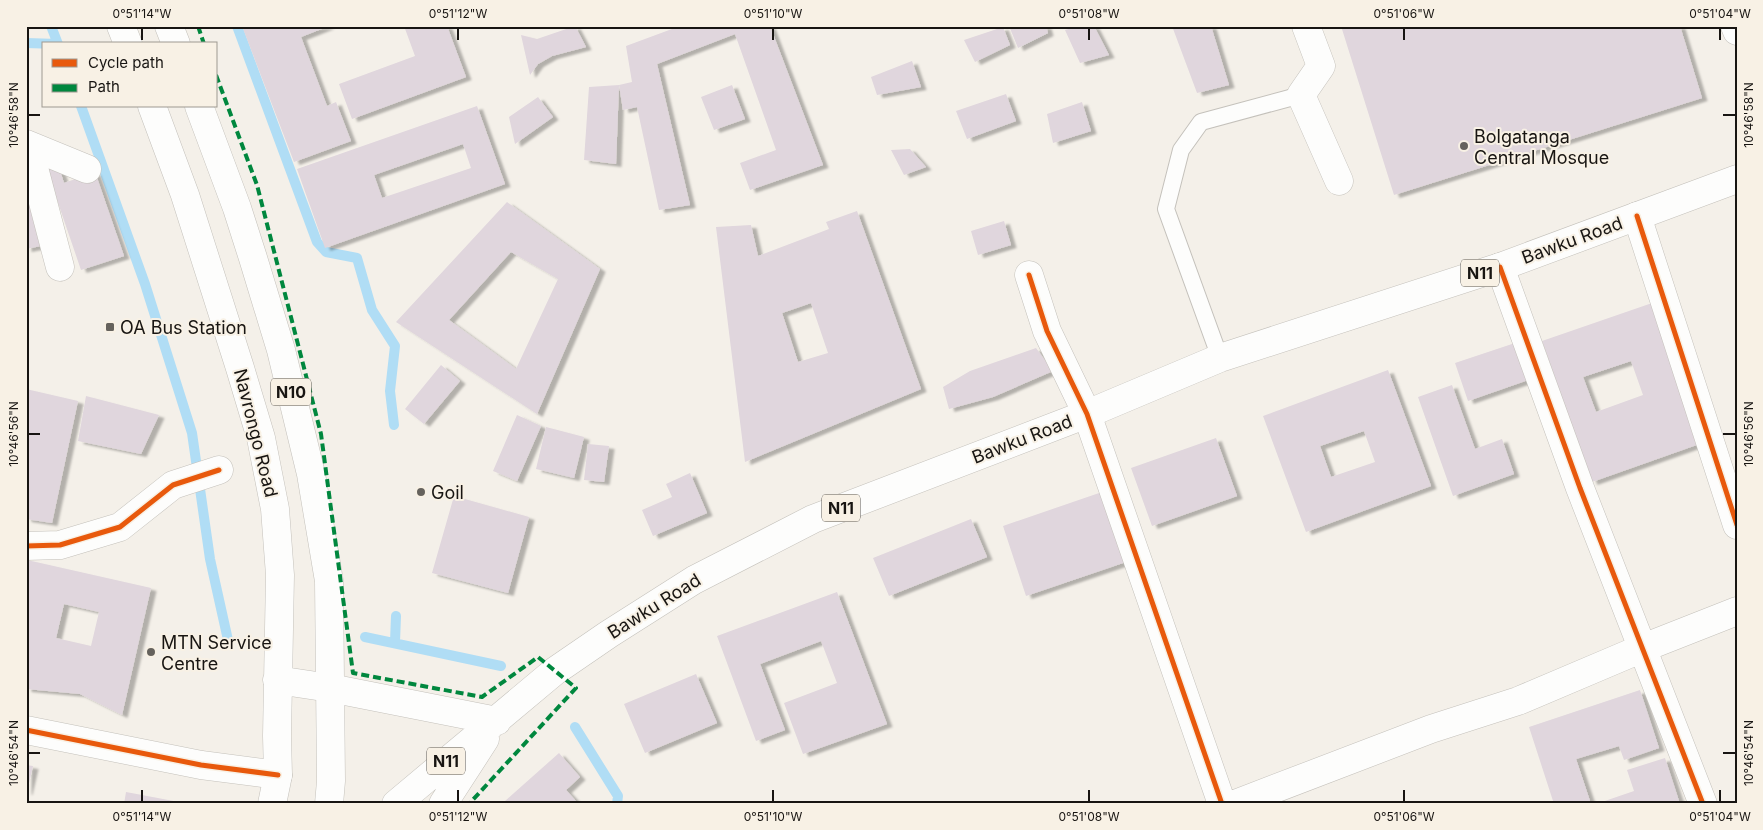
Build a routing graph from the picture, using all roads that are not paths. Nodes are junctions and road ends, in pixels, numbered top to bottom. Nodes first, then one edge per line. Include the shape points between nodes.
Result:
1 (121, 26) edge
2 (169, 26) edge
3 (1306, 26) edge
4 (1735, 26) edge
5 (1737, 31) edge
6 (127, 42) edge
7 (175, 42) edge
8 (1301, 95) junction
9 (153, 108) edge
10 (200, 108) edge
11 (27, 144) edge
12 (87, 169) dead end
13 (1737, 179) edge
14 (1339, 181) dead end
15 (1637, 216) junction
16 (60, 267) dead end
17 (1500, 267) junction
18 (1029, 274) dead end
19 (1220, 358) junction
20 (1087, 414) junction
21 (219, 470) dead end
22 (1737, 525) edge
23 (26, 546) edge
24 (1737, 611) edge
25 (1643, 648) junction
26 (277, 680) junction
27 (330, 688) junction
28 (497, 721) junction
29 (26, 730) edge
30 (278, 775) junction
31 (272, 804) edge
32 (329, 804) edge
33 (396, 804) edge
34 (443, 804) edge
35 (1222, 804) edge
36 (1235, 804) edge
37 (1703, 804) edge

1 - 6 main road
2 - 7 main road
3 - 8 main road via 1321,66
4 - 5 main road
8 - 14 main road
8 - 19 lane via 1201,122 1181,150 1166,209
9 - 26 main road, Navrongo Road / N10 via 185,195 261,438 275,510 280,575
10 - 27 main road, N10 via 256,267 311,474 329,581
11 - 12 main road
11 - 16 main road
13 - 15 main road, Bawku Road / N11
15 - 17 main road, Bawku Road / N11
15 - 22 main road
17 - 19 main road, Bawku Road / N11
17 - 25 main road via 1580,488
18 - 20 main road via 1047,331
19 - 20 main road, Bawku Road / N11
20 - 28 main road, Bawku Road / N11 via 813,519 694,580 556,671
20 - 35 main road
21 - 23 main road via 173,485 120,527 60,544
24 - 25 main road
25 - 36 main road via 1518,701 1431,729
25 - 37 main road
26 - 27 main road
26 - 30 main road, Navrongo Road / N10
27 - 28 main road
27 - 32 main road, N10
28 - 33 main road, Bawku Road / N11
28 - 34 main road, N11
29 - 30 main road via 201,765
30 - 31 main road, Navrongo Road / N10

